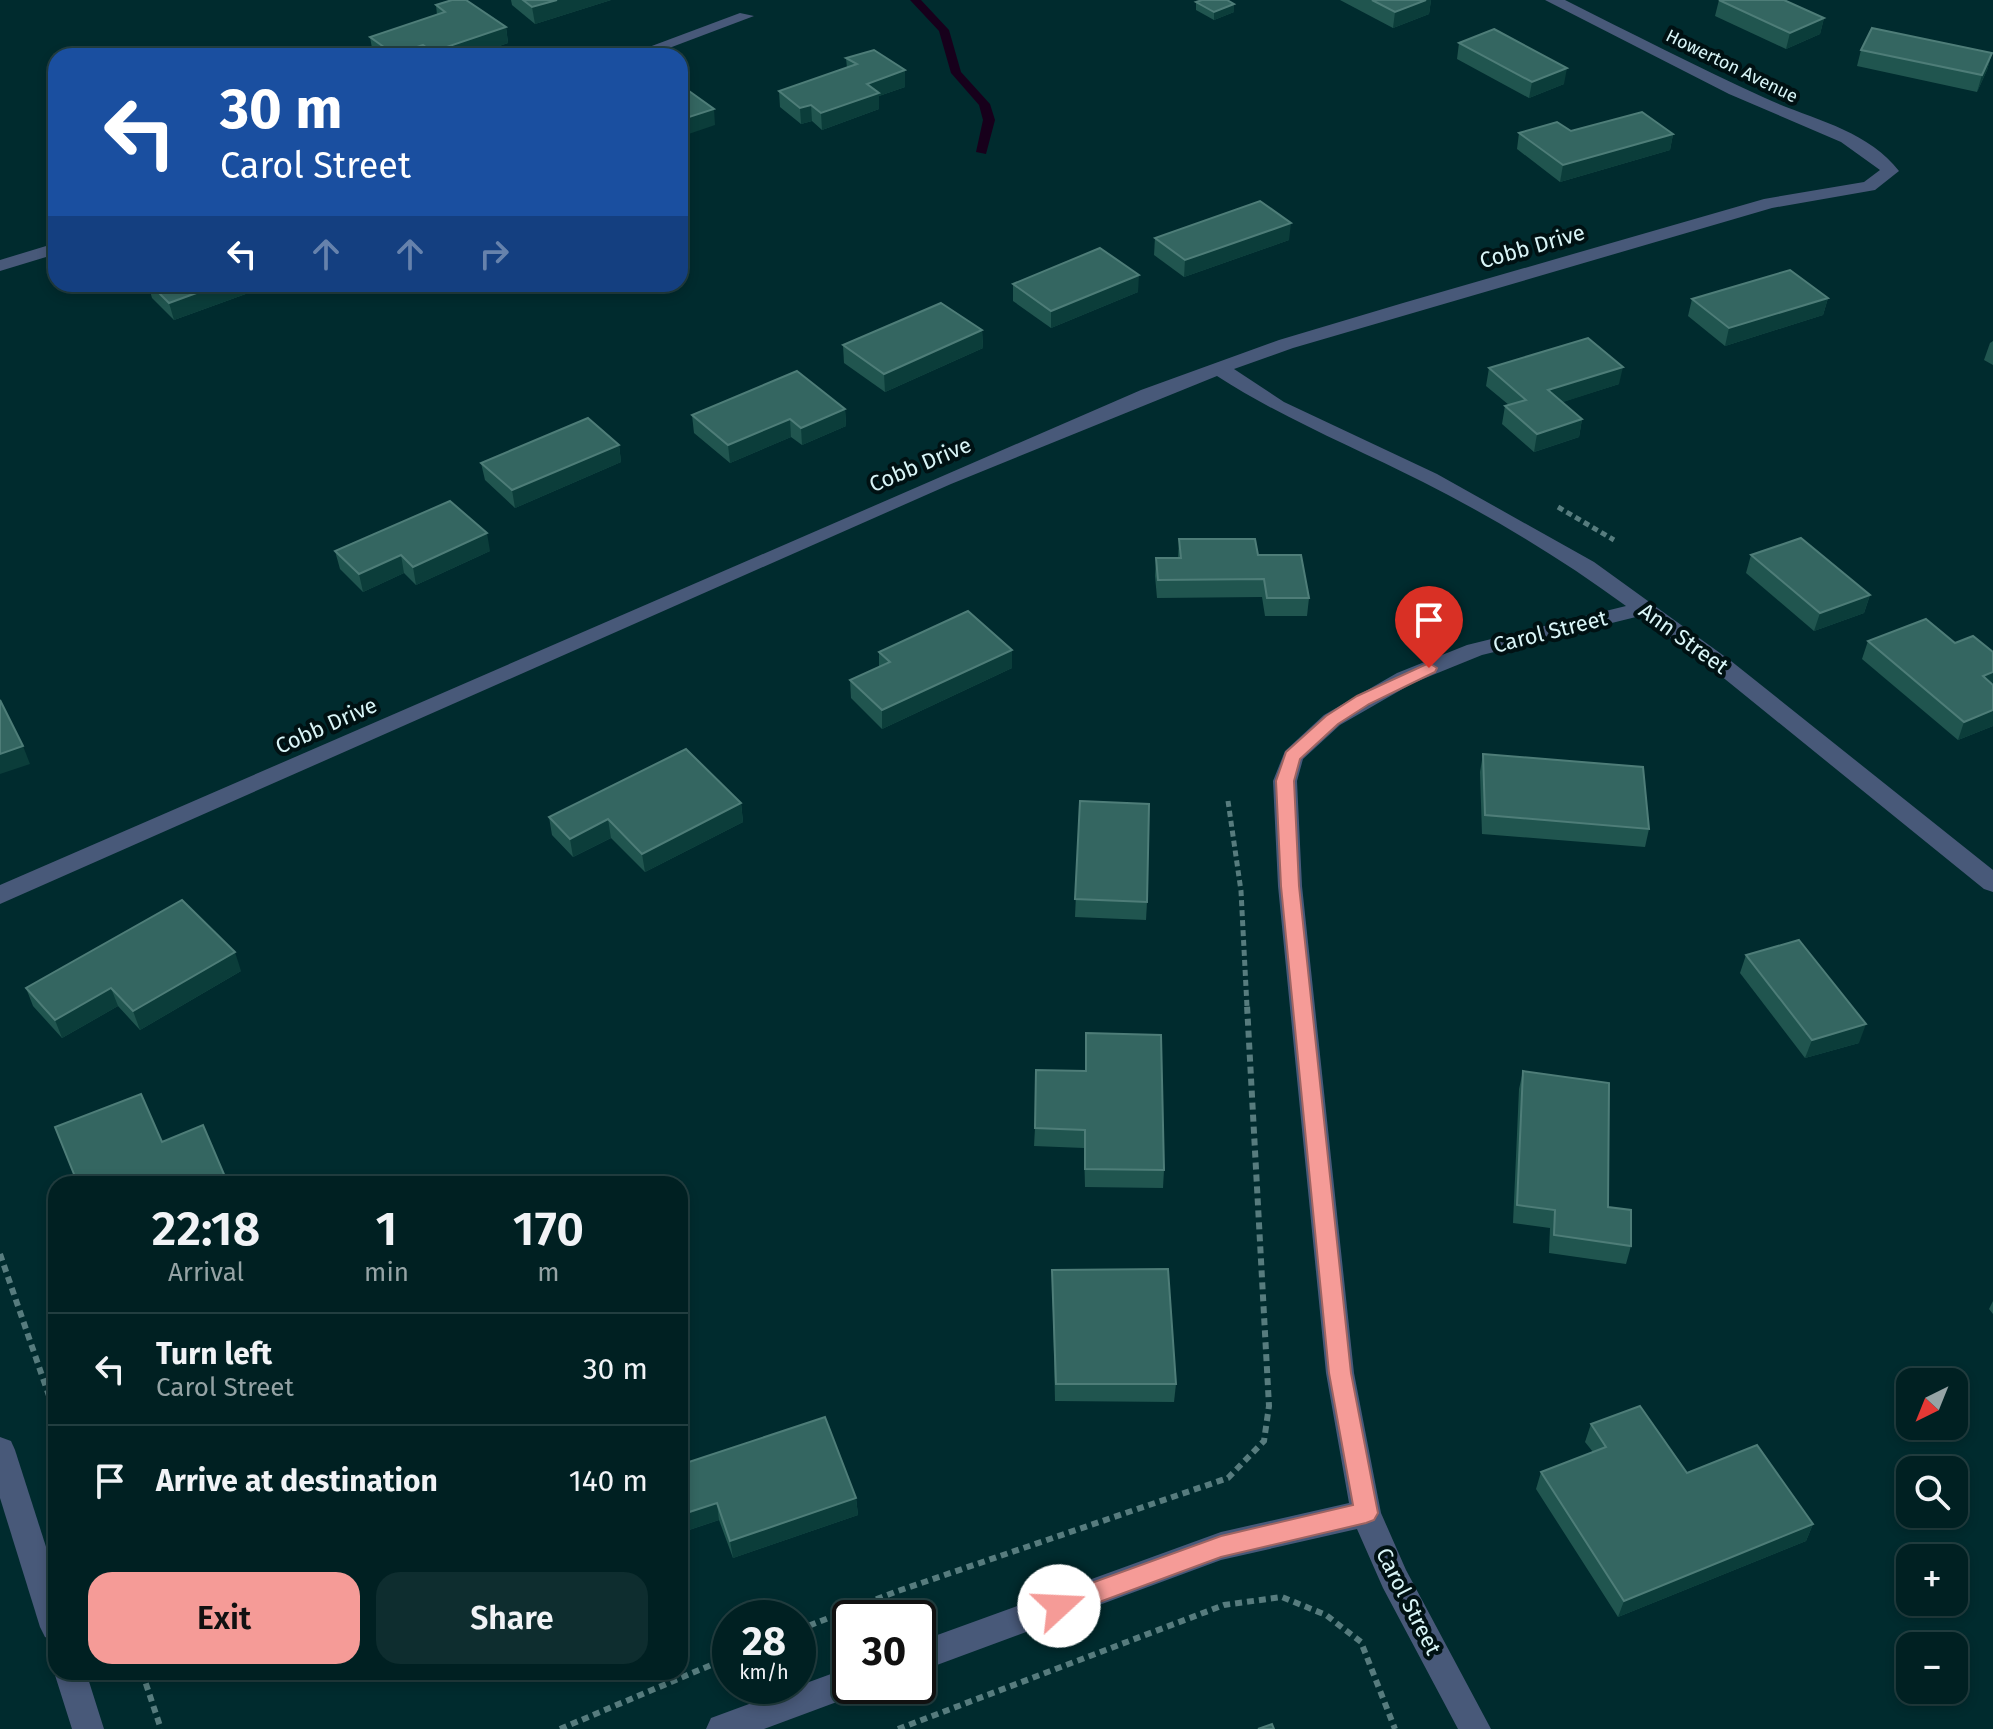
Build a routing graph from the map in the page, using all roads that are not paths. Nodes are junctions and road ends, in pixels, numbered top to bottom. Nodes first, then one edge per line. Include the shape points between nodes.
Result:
1 (1553, 0) edge
2 (746, 16) dead end
3 (656, 48) edge
4 (1890, 171) joint
5 (48, 251) edge
6 (0, 266) edge
7 (1220, 369) junction
8 (1644, 608) junction
9 (1993, 883) edge
10 (0, 895) edge
11 (0, 1450) edge
12 (1366, 1513) junction
13 (48, 1602) edge
14 (936, 1650) edge
15 (73, 1680) edge
16 (832, 1689) edge
17 (88, 1729) edge
18 (722, 1729) edge
19 (1475, 1729) edge

1 - 4 street, Howerton Avenue via 1735,91 1850,141
2 - 3 street
4 - 7 street, Cobb Drive via 1869,186 1755,207 1410,307
5 - 6 street
7 - 8 street, Ann Street via 1277,406 1515,523
7 - 10 street, Cobb Drive via 944,480
8 - 9 street, Ann Street via 1785,714
8 - 12 street, Carol Street via 1504,641 1405,678 1332,720 1293,756 1285,781 1290,886 1340,1373
11 - 13 street
12 - 14 street via 1221,1546
12 - 19 street, Carol Street via 1394,1578
15 - 17 street
16 - 18 street

